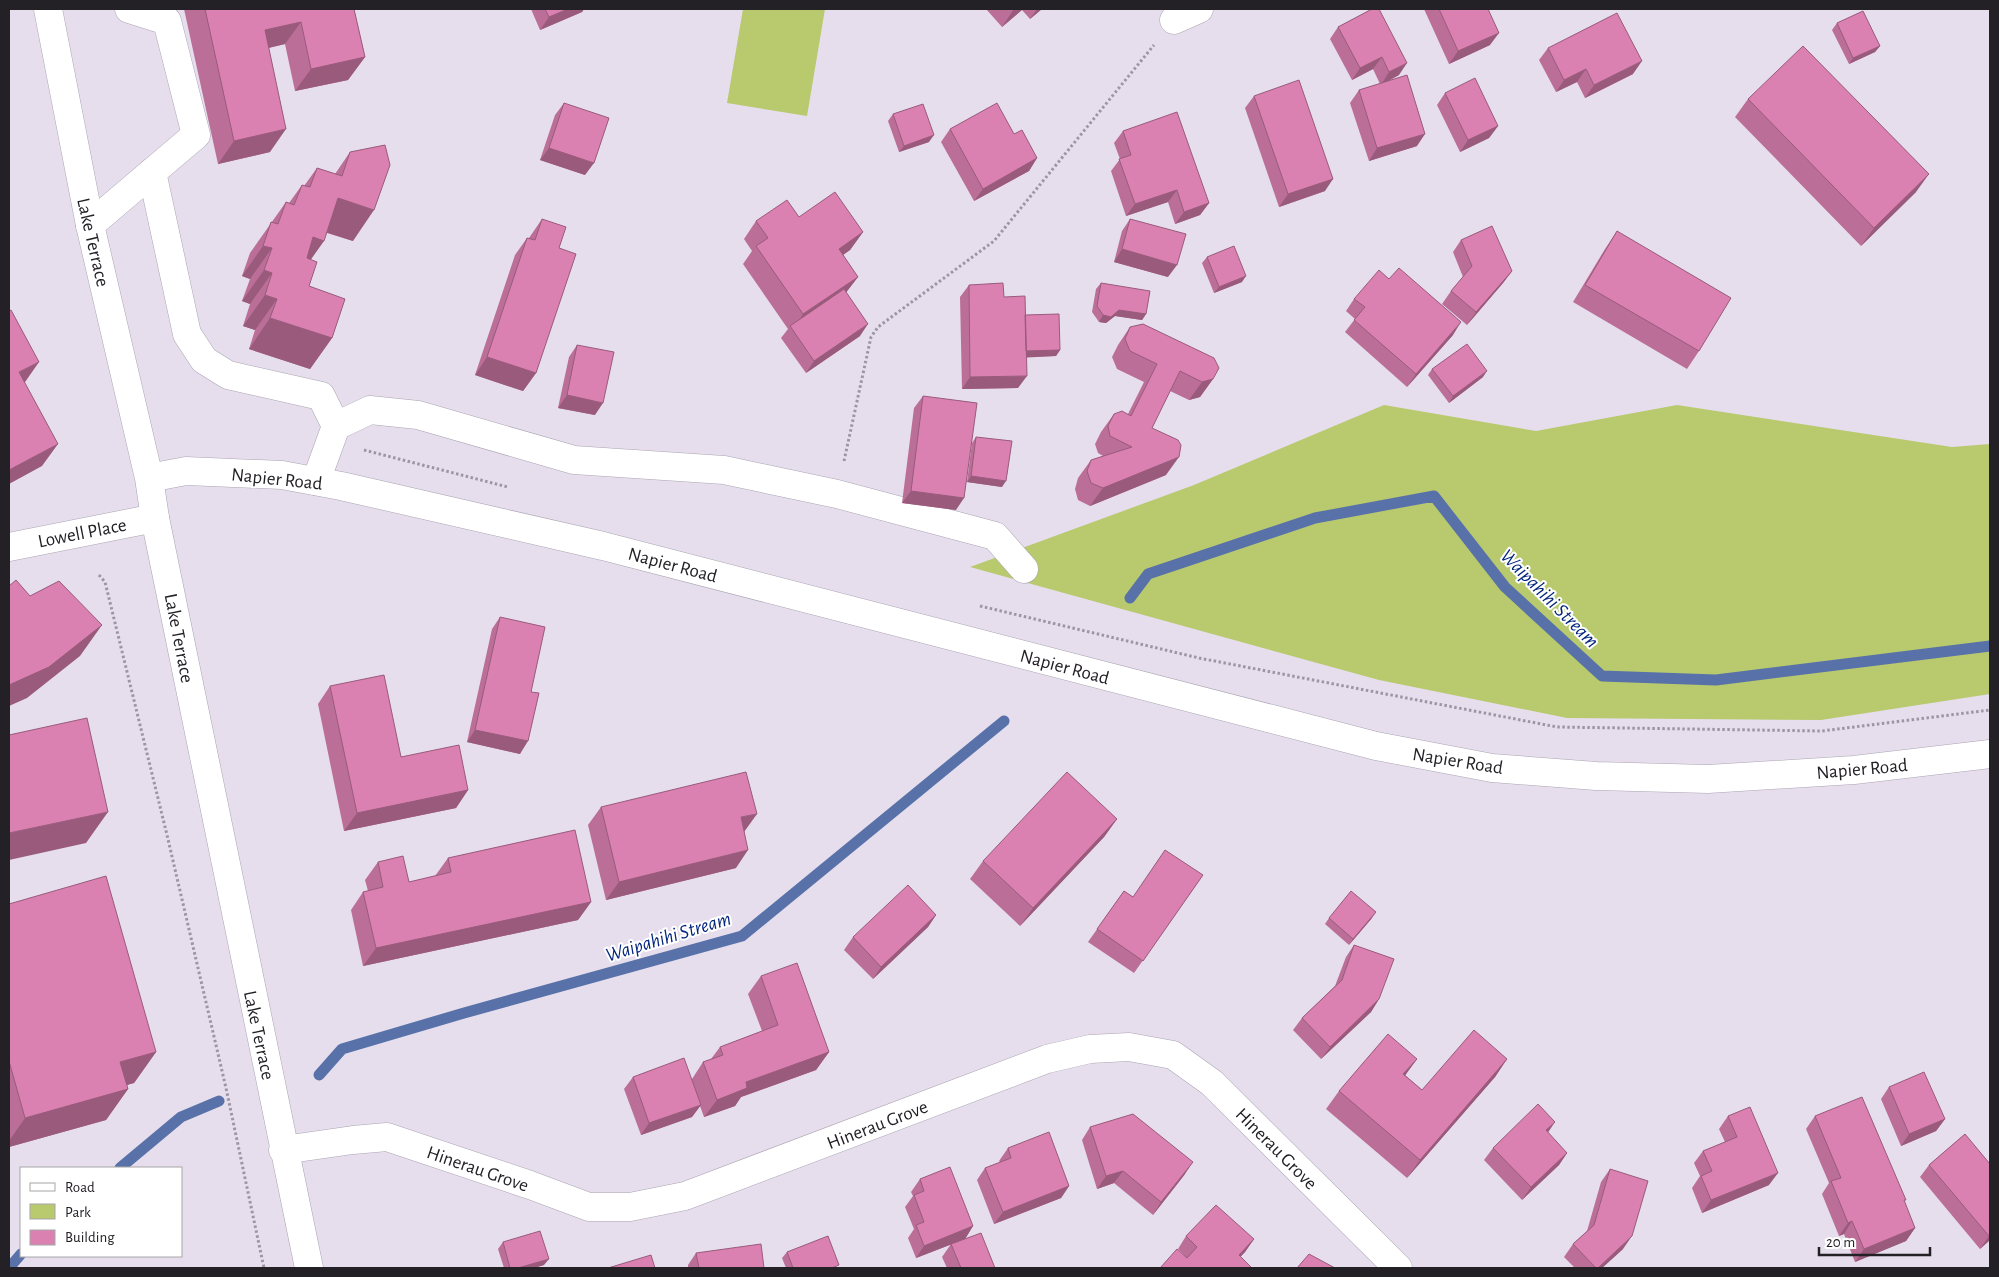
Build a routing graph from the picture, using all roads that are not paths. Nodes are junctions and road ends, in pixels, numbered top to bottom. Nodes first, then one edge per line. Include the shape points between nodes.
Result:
1 (48, 9) edge
2 (128, 9) edge
3 (1199, 9) edge
4 (1174, 20) road end
5 (152, 172) junction
6 (90, 224) junction
7 (333, 433) junction
8 (149, 478) junction
9 (316, 481) junction
10 (156, 518) junction
11 (9, 547) edge
12 (1024, 568) dead end
13 (1990, 754) edge
14 (284, 1150) junction
15 (309, 1268) edge
16 (1398, 1268) edge

1 - 6 main road, Lake Terrace
2 - 5 main road via 167,21 196,135
3 - 4 main road
5 - 6 main road
5 - 7 main road via 187,334 204,360 228,376 321,396
6 - 8 main road, Lake Terrace
7 - 9 main road
7 - 12 main road via 370,410 418,415 574,460 724,470 837,494 995,536
8 - 9 main road, Napier Road via 186,471 282,475
8 - 10 main road, Lake Terrace
9 - 13 main road, Napier Road via 604,546 1376,746 1492,768 1596,776 1708,779 1854,770
10 - 11 main road, Lowell Place
10 - 14 main road, Lake Terrace
14 - 15 main road, Lake Terrace
14 - 16 main road, Hinerau Grove via 387,1137 589,1206 630,1207 685,1196 1047,1059 1090,1049 1129,1047 1173,1055 1212,1083

